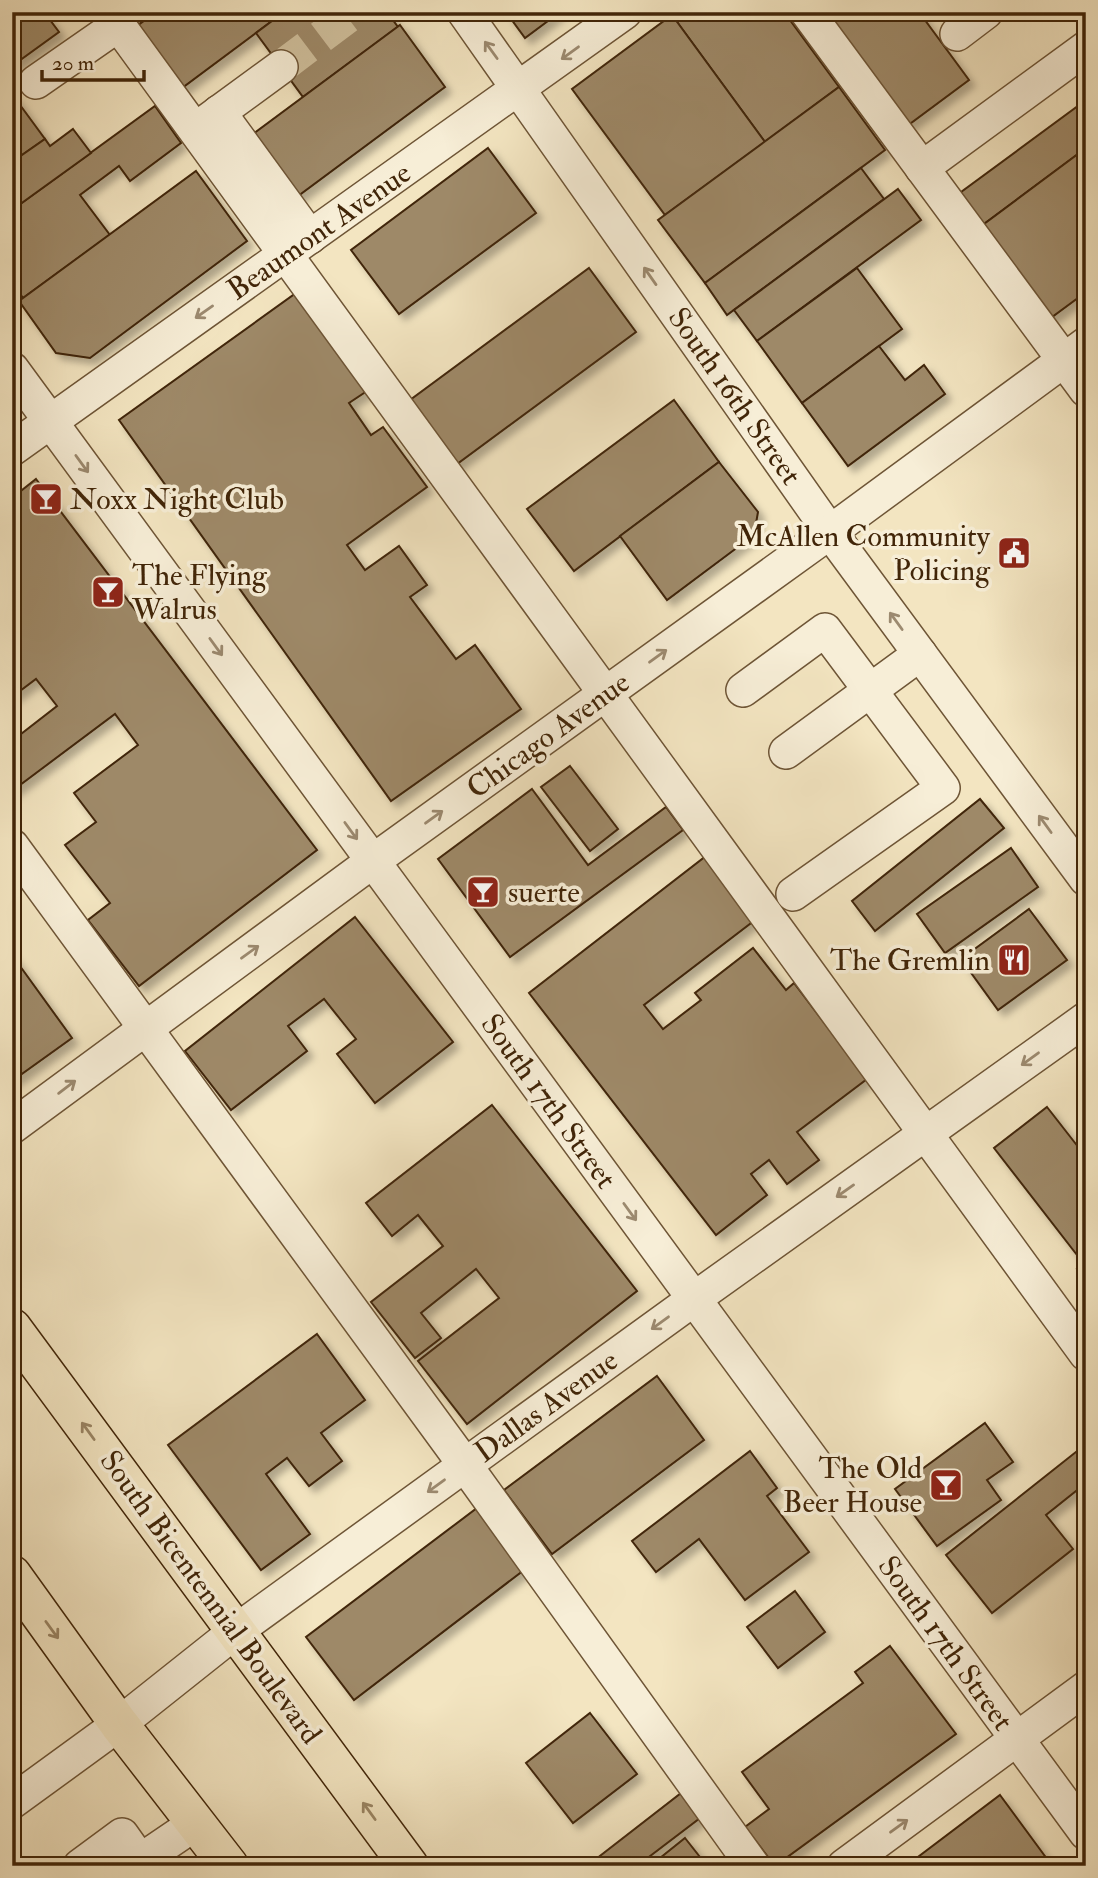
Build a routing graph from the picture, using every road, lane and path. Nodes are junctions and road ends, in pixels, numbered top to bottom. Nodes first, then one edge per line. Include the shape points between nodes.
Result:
1 (464, 12) edge
2 (625, 12) edge
3 (807, 12) edge
4 (986, 12) edge
5 (113, 19) edge
6 (957, 34) dead end
7 (1086, 48) edge
8 (281, 67) tunnel mouth
9 (36, 82) dead end
10 (519, 90) junction
11 (207, 121) junction
12 (922, 168) junction
13 (298, 245) junction
14 (1075, 352) edge
15 (12, 369) edge
16 (1086, 390) edge
17 (50, 421) junction
18 (12, 449) edge
19 (831, 532) junction
20 (920, 654) junction
21 (743, 690) dead end
22 (871, 692) junction
23 (604, 695) junction
24 (786, 752) dead end
25 (12, 846) edge
26 (373, 861) junction
27 (1086, 878) edge
28 (793, 894) dead end
29 (1086, 1019) edge
30 (147, 1027) junction
31 (12, 1127) edge
32 (924, 1135) junction
33 (694, 1299) junction
34 (12, 1328) edge
35 (1086, 1354) edge
36 (465, 1465) junction
37 (12, 1575) edge
38 (236, 1631) junction
39 (1086, 1688) edge
40 (119, 1724) junction
41 (1017, 1739) junction
42 (12, 1802) edge
43 (196, 1823) junction
44 (1086, 1833) edge
45 (142, 1863) edge
46 (80, 1866) edge
47 (229, 1866) edge
48 (409, 1866) edge
49 (753, 1866) edge
50 (844, 1866) edge

10 -> 1 street, South 16th Street
2 -> 10 street, Beaumont Avenue
3 - 12 street
4 - 6 street
5 - 9 street
5 - 11 street
7 - 12 street
8 - 11 street
10 - 13 street, Beaumont Avenue
19 -> 10 street, South 16th Street
11 - 13 street
12 - 14 street
13 -> 17 street, Beaumont Avenue
13 - 23 street
14 - 16 street
14 - 19 street, Chicago Avenue
15 - 17 street, South 17th Street
17 - 18 street, Beaumont Avenue
17 -> 26 street, South 17th Street
20 -> 19 street, South 16th Street
23 -> 19 street, Chicago Avenue
20 - 22 street
27 -> 20 street, South 16th Street
21 - 22 street via 825,630
22 - 24 street
22 - 28 street via 943,788
26 -> 23 street, Chicago Avenue
23 - 32 street
25 - 30 street
30 -> 26 street, Chicago Avenue
26 -> 33 street, South 17th Street
29 -> 32 street, Dallas Avenue
31 -> 30 street, Chicago Avenue
30 - 36 street
32 -> 33 street, Dallas Avenue
32 - 35 street
33 -> 36 street, Dallas Avenue
33 - 41 street, South 17th Street
38 -> 34 main road, South Bicentennial Boulevard
36 -> 38 street, Dallas Avenue
36 - 49 street
37 -> 40 main road
38 - 40 street, Dallas Avenue
48 -> 38 main road, South Bicentennial Boulevard
39 - 41 street
40 - 42 street, Dallas Avenue
40 - 43 main road
41 - 44 street, South 17th Street
50 -> 41 street
43 - 45 street
43 - 47 main road
45 - 46 street via 122,1835

